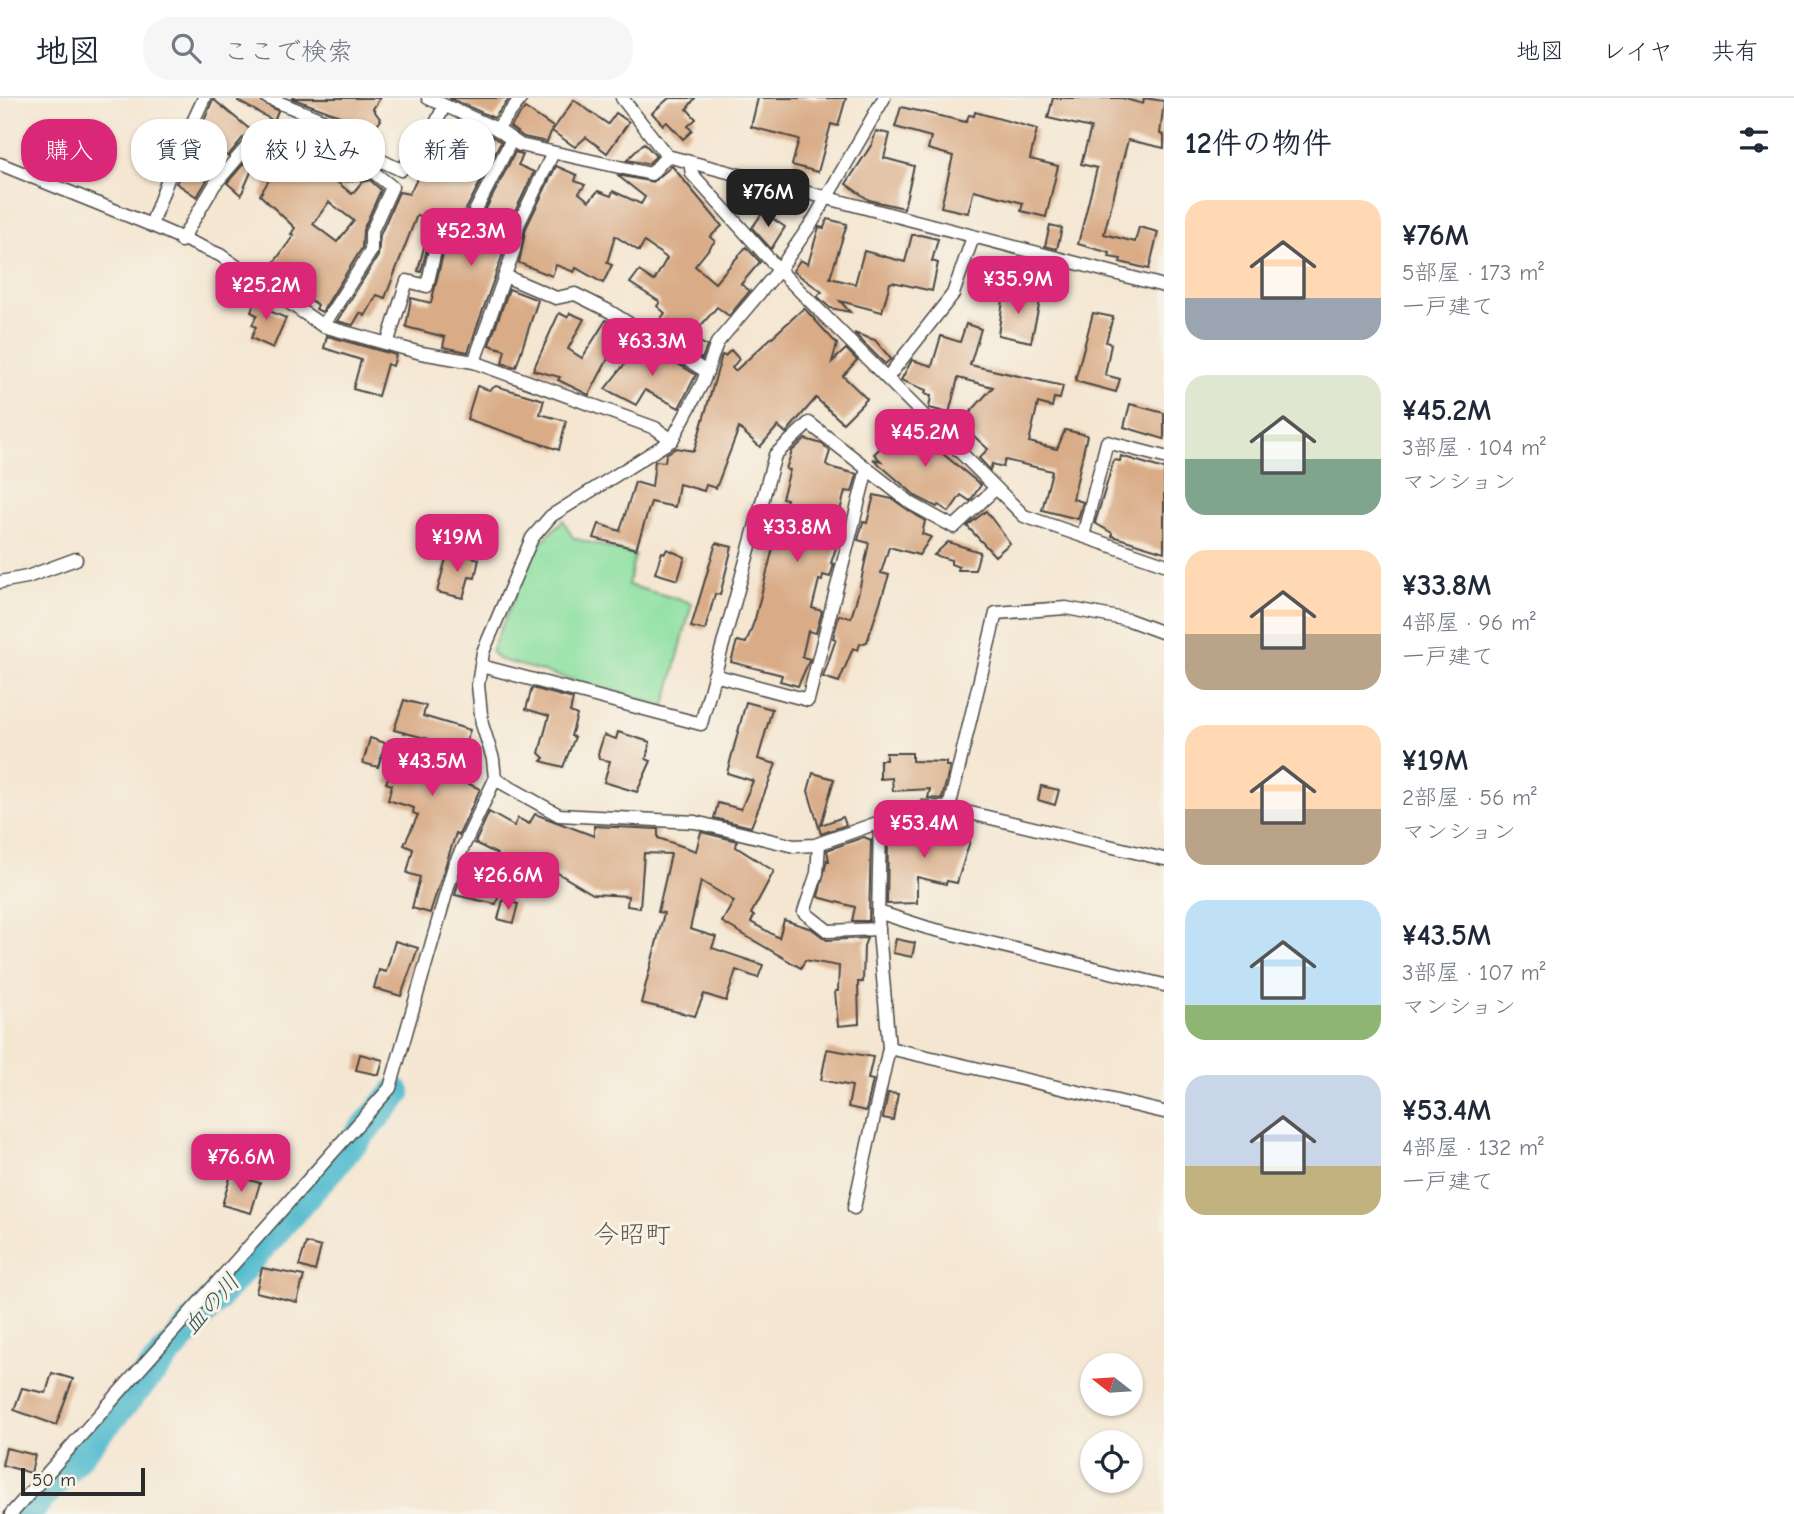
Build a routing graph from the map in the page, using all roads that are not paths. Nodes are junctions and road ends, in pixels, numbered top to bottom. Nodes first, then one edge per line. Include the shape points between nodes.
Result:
1 (204, 98) edge
2 (268, 98) edge
3 (428, 98) edge
4 (521, 98) edge
5 (622, 98) edge
6 (884, 98) edge
7 (444, 106) junction
8 (323, 119) edge
9 (438, 119) edge
10 (497, 129) junction
11 (512, 139) junction
12 (553, 153) junction
13 (241, 154) edge
14 (667, 156) junction
15 (690, 163) junction
16 (0, 164) edge
17 (399, 173) edge
18 (385, 179) edge
19 (391, 187) junction
20 (826, 199) junction
21 (151, 225) junction
22 (973, 237) junction
23 (181, 241) junction
24 (779, 270) junction
25 (505, 276) junction
26 (1164, 286) edge
27 (323, 326) junction
28 (387, 344) junction
29 (474, 362) junction
30 (707, 372) junction
31 (887, 378) junction
32 (672, 440) junction
33 (1164, 457) edge
34 (867, 469) junction
35 (996, 488) junction
36 (1083, 536) junction
37 (76, 559) dead end
38 (1164, 564) edge
39 (0, 582) edge
40 (1164, 633) edge
41 (481, 666) junction
42 (714, 675) junction
43 (495, 779) junction
44 (949, 808) junction
45 (880, 822) junction
46 (819, 844) junction
47 (1164, 859) edge
48 (878, 912) junction
49 (879, 929) junction
50 (1164, 985) edge
51 (889, 1048) junction
52 (1164, 1112) edge
53 (854, 1208) dead end
54 (11, 1514) edge

1 - 21 street
2 - 8 street
3 - 7 street
4 - 10 street
5 - 14 street
6 - 20 street
7 - 9 street
7 - 10 street
10 - 11 street
11 - 12 street
11 - 28 street via 464,233 450,225 437,242 427,286 407,281
12 - 14 street via 651,174
12 - 25 street via 518,225
13 - 23 street via 215,184
14 - 15 street
15 - 20 street
15 - 24 street via 692,174
16 - 21 street
17 - 19 street
18 - 19 street
19 - 27 street via 371,233 370,251
20 - 22 street
20 - 24 street
21 - 23 street
22 - 26 street
22 - 31 street via 953,294
23 - 27 street via 220,255
24 - 30 street via 717,342
24 - 31 street
25 - 29 street
25 - 30 street via 556,298 575,295 609,310
27 - 28 street
28 - 29 street
29 - 32 street via 655,428
30 - 32 street
31 - 35 street
32 - 41 street via 551,516 532,538
33 - 36 street via 1107,442
34 - 35 street via 912,504 954,527
34 - 42 street via 808,700
34 - 42 street via 809,423 775,455
35 - 36 street via 1024,516
36 - 38 street
37 - 39 street
40 - 44 street via 1129,620 1066,608 996,613
41 - 42 street via 701,724
41 - 43 street via 482,724
43 - 46 street via 559,815 675,819 793,846
43 - 54 street via 454,866 390,1088
44 - 45 street via 922,807
44 - 47 street
45 - 46 street
45 - 48 street
46 - 49 street via 817,873 804,912 828,931
48 - 49 street
48 - 50 street
49 - 51 street
51 - 52 street
51 - 53 street

